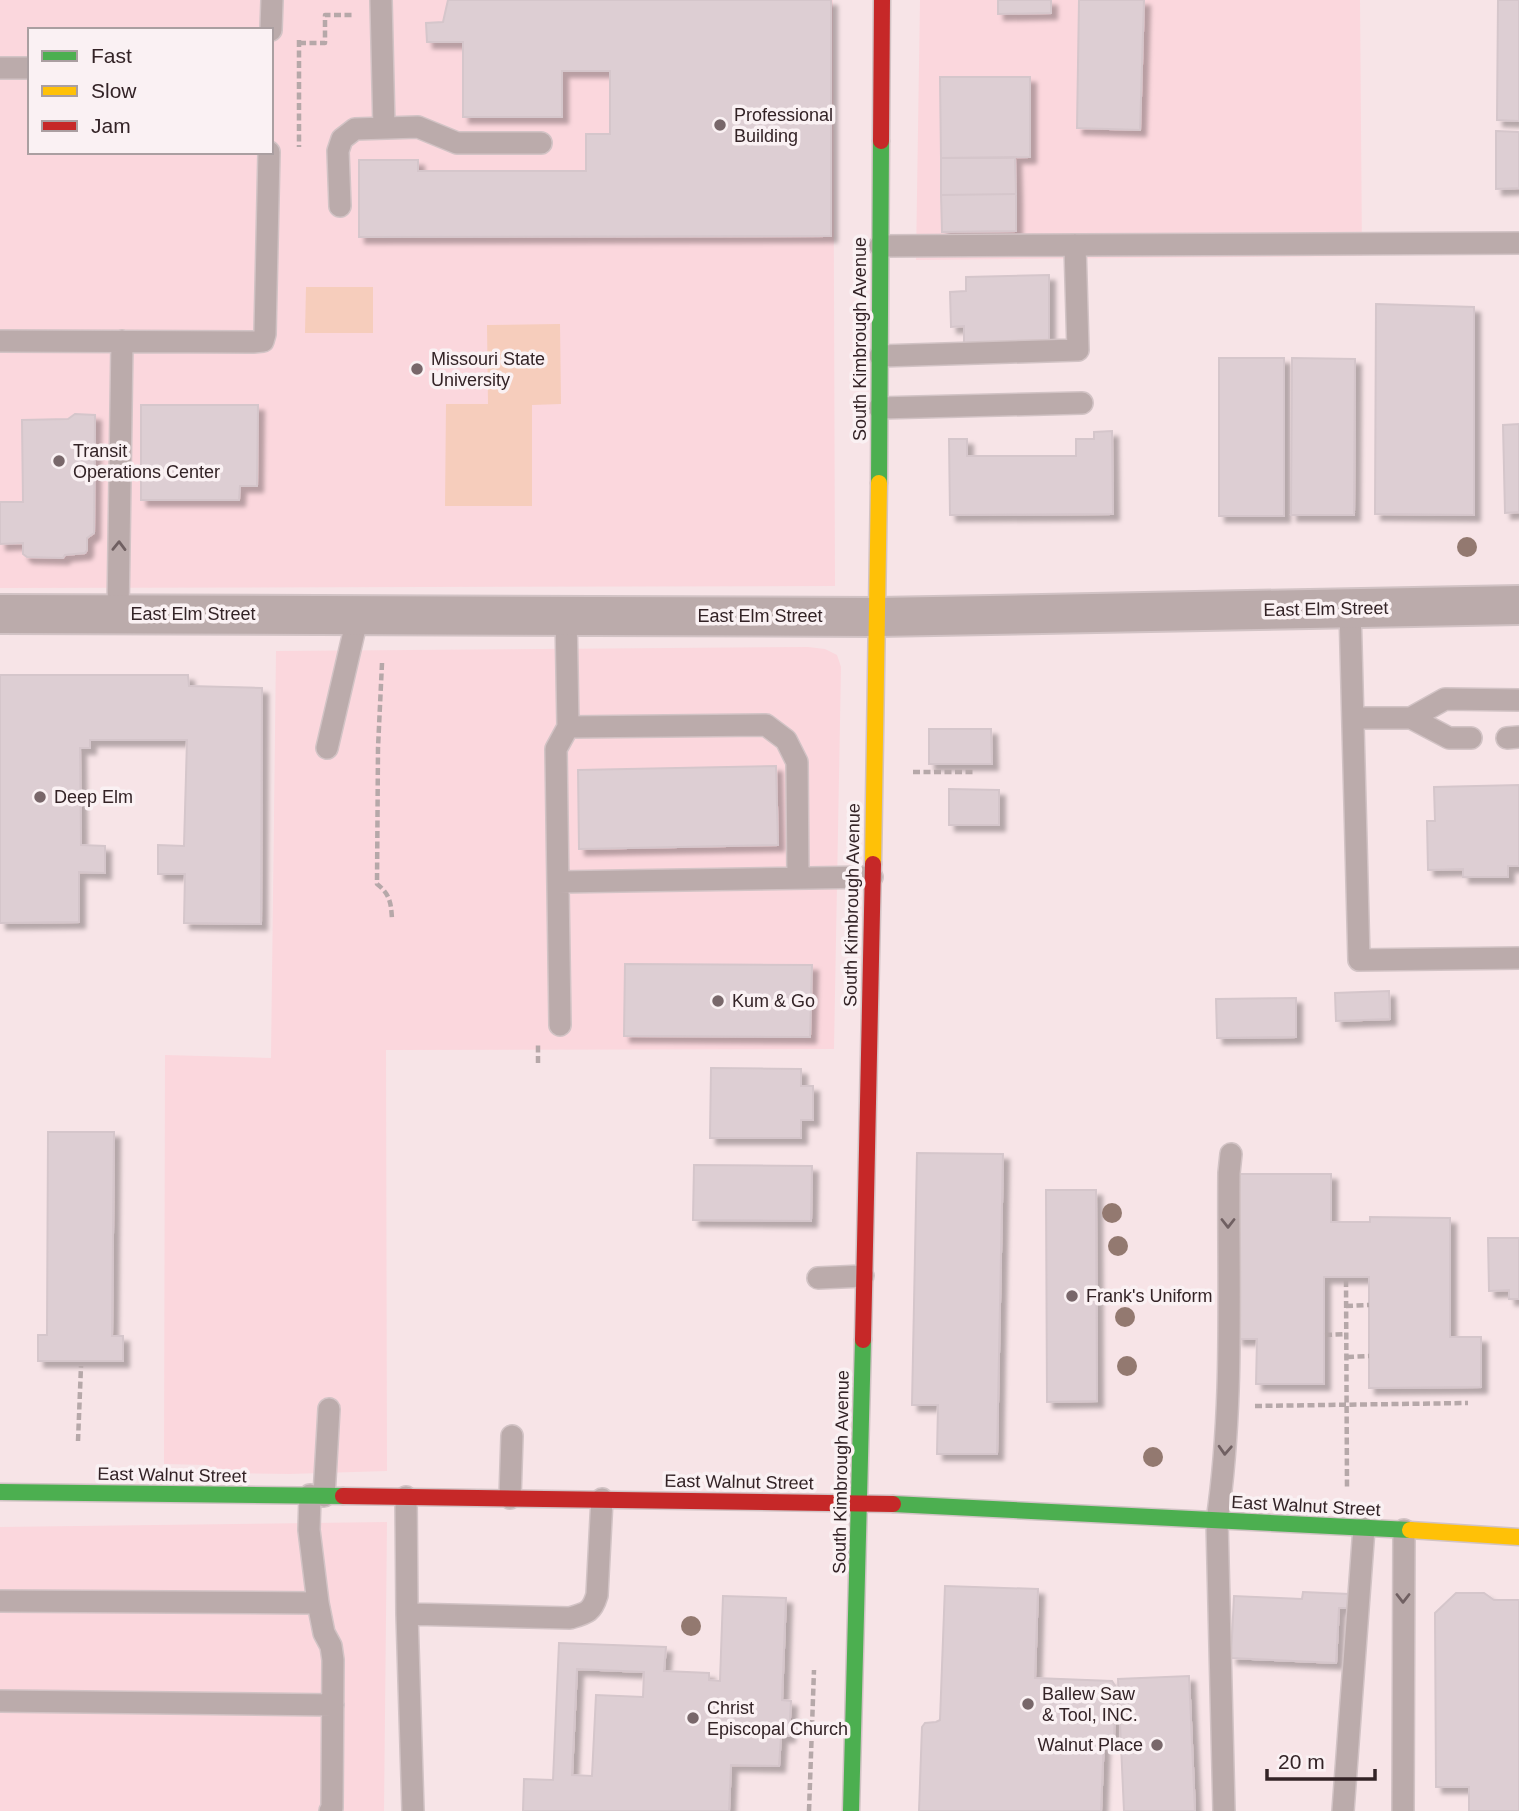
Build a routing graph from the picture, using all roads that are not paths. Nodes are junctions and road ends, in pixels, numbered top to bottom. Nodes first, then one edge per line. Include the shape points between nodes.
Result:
1 (272, 0) edge
2 (381, 0) edge
3 (882, 0) edge
4 (271, 28) edge
5 (0, 68) edge
6 (28, 68) edge
7 (384, 128) junction
8 (541, 143) dead end
9 (269, 154) edge
10 (340, 206) dead end
11 (1519, 243) edge
12 (1075, 245) junction
13 (880, 246) junction
14 (0, 341) edge
15 (122, 341) junction
16 (880, 356) junction
17 (1082, 404) dead end
18 (879, 408) junction
19 (1519, 605) edge
20 (1350, 608) junction
21 (0, 614) edge
22 (118, 614) junction
23 (358, 615) junction
24 (566, 615) junction
25 (878, 617) junction
26 (1519, 700) edge
27 (1353, 718) junction
28 (1411, 718) junction
29 (568, 727) junction
30 (1471, 738) dead end
31 (327, 748) dead end
32 (872, 877) junction
33 (799, 878) junction
34 (558, 882) junction
35 (1519, 958) edge
36 (559, 1025) dead end
37 (1231, 1154) dead end
38 (863, 1276) junction
39 (818, 1278) dead end
40 (329, 1409) dead end
41 (512, 1436) dead end
42 (0, 1492) edge
43 (317, 1496) junction
44 (406, 1497) junction
45 (510, 1498) junction
46 (602, 1499) junction
47 (858, 1502) junction
48 (1217, 1521) junction
49 (1364, 1528) junction
50 (1404, 1530) junction
51 (1519, 1536) edge
52 (0, 1601) edge
53 (318, 1603) junction
54 (407, 1615) junction
55 (0, 1701) edge
56 (333, 1705) junction
57 (330, 1811) edge
58 (413, 1811) edge
59 (851, 1811) edge
60 (1224, 1811) edge
61 (1343, 1811) edge
62 (1403, 1811) edge

1 - 4 lane
2 - 7 lane
3 - 13 main road, South Kimbrough Avenue
5 - 6 lane
7 - 8 lane via 418,127 457,143
7 - 10 lane via 355,129 342,139 338,151
9 - 15 lane via 263,341
11 - 12 lane
12 - 13 lane
12 - 16 lane via 1078,350
13 - 16 main road, South Kimbrough Avenue
14 - 15 lane
22 -> 15 lane
16 - 18 main road, South Kimbrough Avenue
17 - 18 lane
18 - 25 main road, South Kimbrough Avenue
19 - 20 street, East Elm Street
20 - 25 street, East Elm Street
20 - 27 lane
21 - 22 street, East Elm Street
22 - 23 street, East Elm Street
23 - 24 street, East Elm Street
23 - 31 lane
24 - 25 street, East Elm Street
24 - 29 lane
25 - 32 main road, South Kimbrough Avenue
26 - 28 lane via 1445,699
27 - 28 lane
27 - 35 lane via 1359,960
28 - 30 lane via 1448,738
29 - 33 lane via 766,725 786,740 797,762
29 - 34 lane via 556,749
32 - 33 lane
32 - 38 main road, South Kimbrough Avenue
33 - 34 lane
34 - 36 lane
37 -> 48 lane via 1228,1406
38 - 39 lane
38 - 47 main road, South Kimbrough Avenue
40 - 43 lane
41 - 45 lane
42 - 43 main road, East Walnut Street
43 - 44 main road, East Walnut Street
43 - 53 lane via 309,1530
44 - 45 main road, East Walnut Street
44 - 54 lane
45 - 46 main road, East Walnut Street
46 - 47 main road, East Walnut Street
46 - 54 lane via 597,1595 587,1613 570,1618
47 - 48 main road, East Walnut Street
47 - 59 main road, South Kimbrough Avenue
48 - 49 main road, East Walnut Street
48 - 60 lane
49 - 50 main road, East Walnut Street
49 - 61 lane
50 - 51 main road, East Walnut Street
50 -> 62 lane
52 - 53 lane
53 - 56 lane via 331,1646
54 - 58 lane
55 - 56 lane
56 - 57 lane

